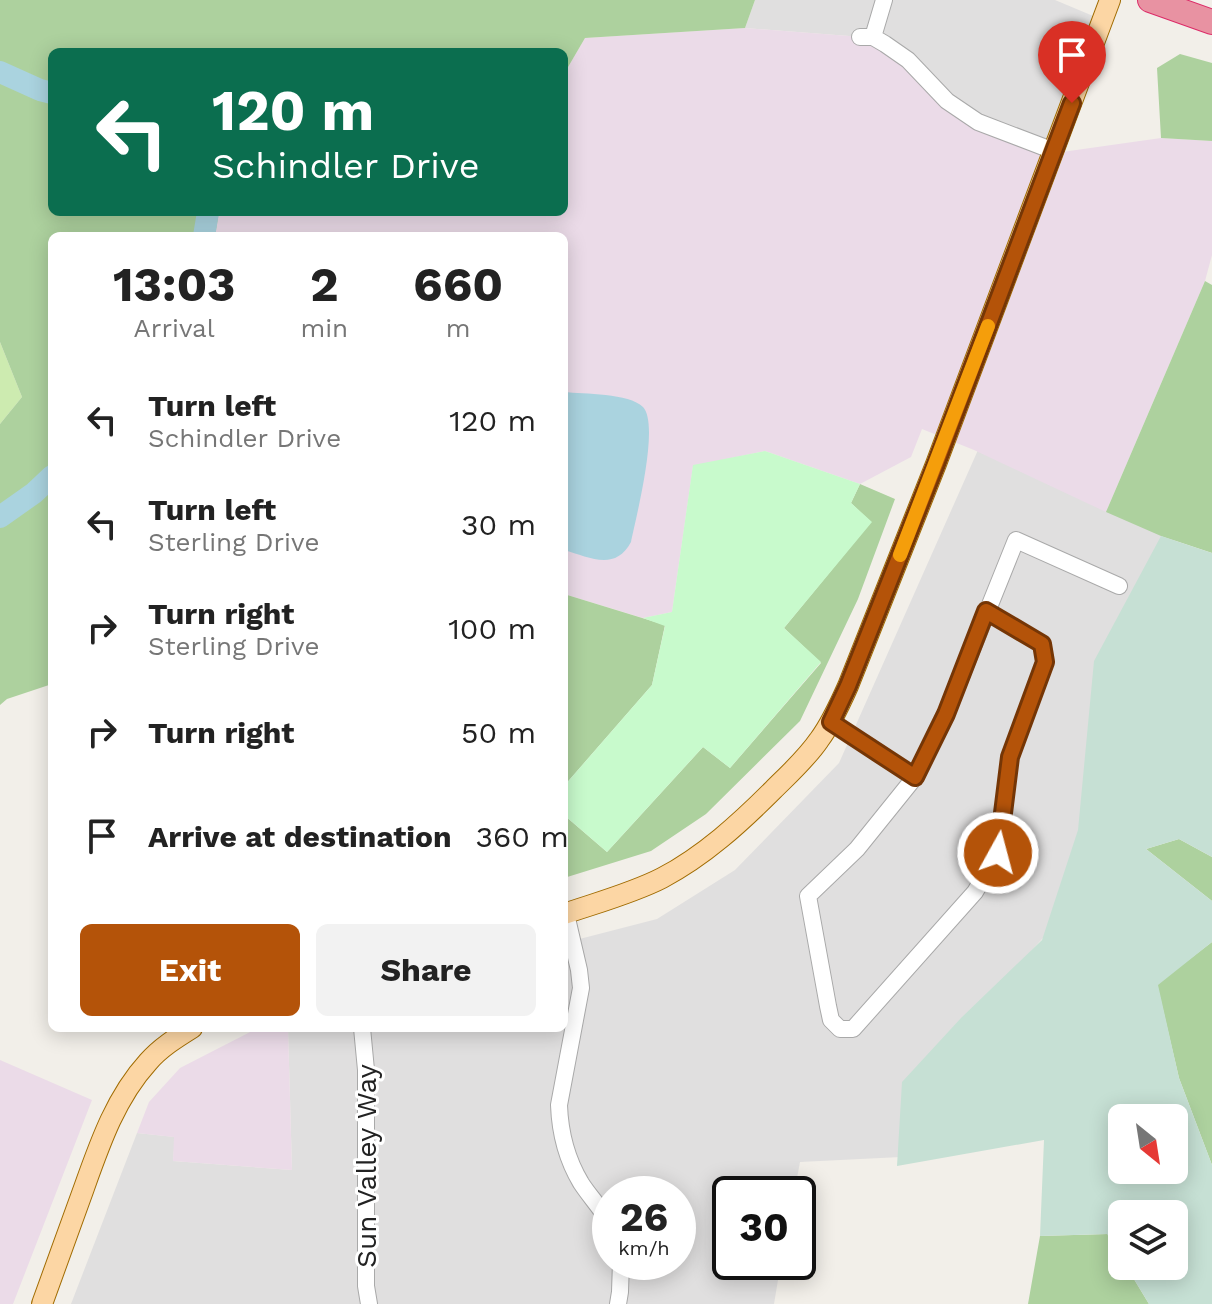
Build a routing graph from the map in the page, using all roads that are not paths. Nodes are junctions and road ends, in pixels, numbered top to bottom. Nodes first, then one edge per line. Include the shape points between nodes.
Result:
1 (884, 0) edge
2 (1110, 0) edge
3 (1150, 0) edge
4 (1212, 22) edge
5 (1054, 151) junction
6 (1119, 586) dead end
7 (986, 611) junction
8 (831, 722) junction
9 (915, 777) junction
10 (568, 913) edge
11 (568, 926) edge
12 (186, 1032) edge
13 (362, 1032) edge
14 (592, 1197) edge
15 (620, 1280) edge
16 (42, 1304) edge
17 (369, 1304) edge
18 (618, 1304) edge

1 - 5 street via 866,37 908,60 964,113
2 - 5 main road
3 - 4 highway
5 - 8 main road
6 - 7 street via 1016,540
7 - 9 street
7 - 9 street via 1042,644 1045,662 1010,757 998,853 975,892 853,1029 840,1029 831,1020 808,896 857,849
8 - 9 street
8 - 10 main road via 805,758 704,851 653,882
11 - 14 street via 581,988 560,1124 572,1167
12 - 16 main road via 148,1060 123,1095
13 - 17 street, Sun Valley Way
15 - 18 street

